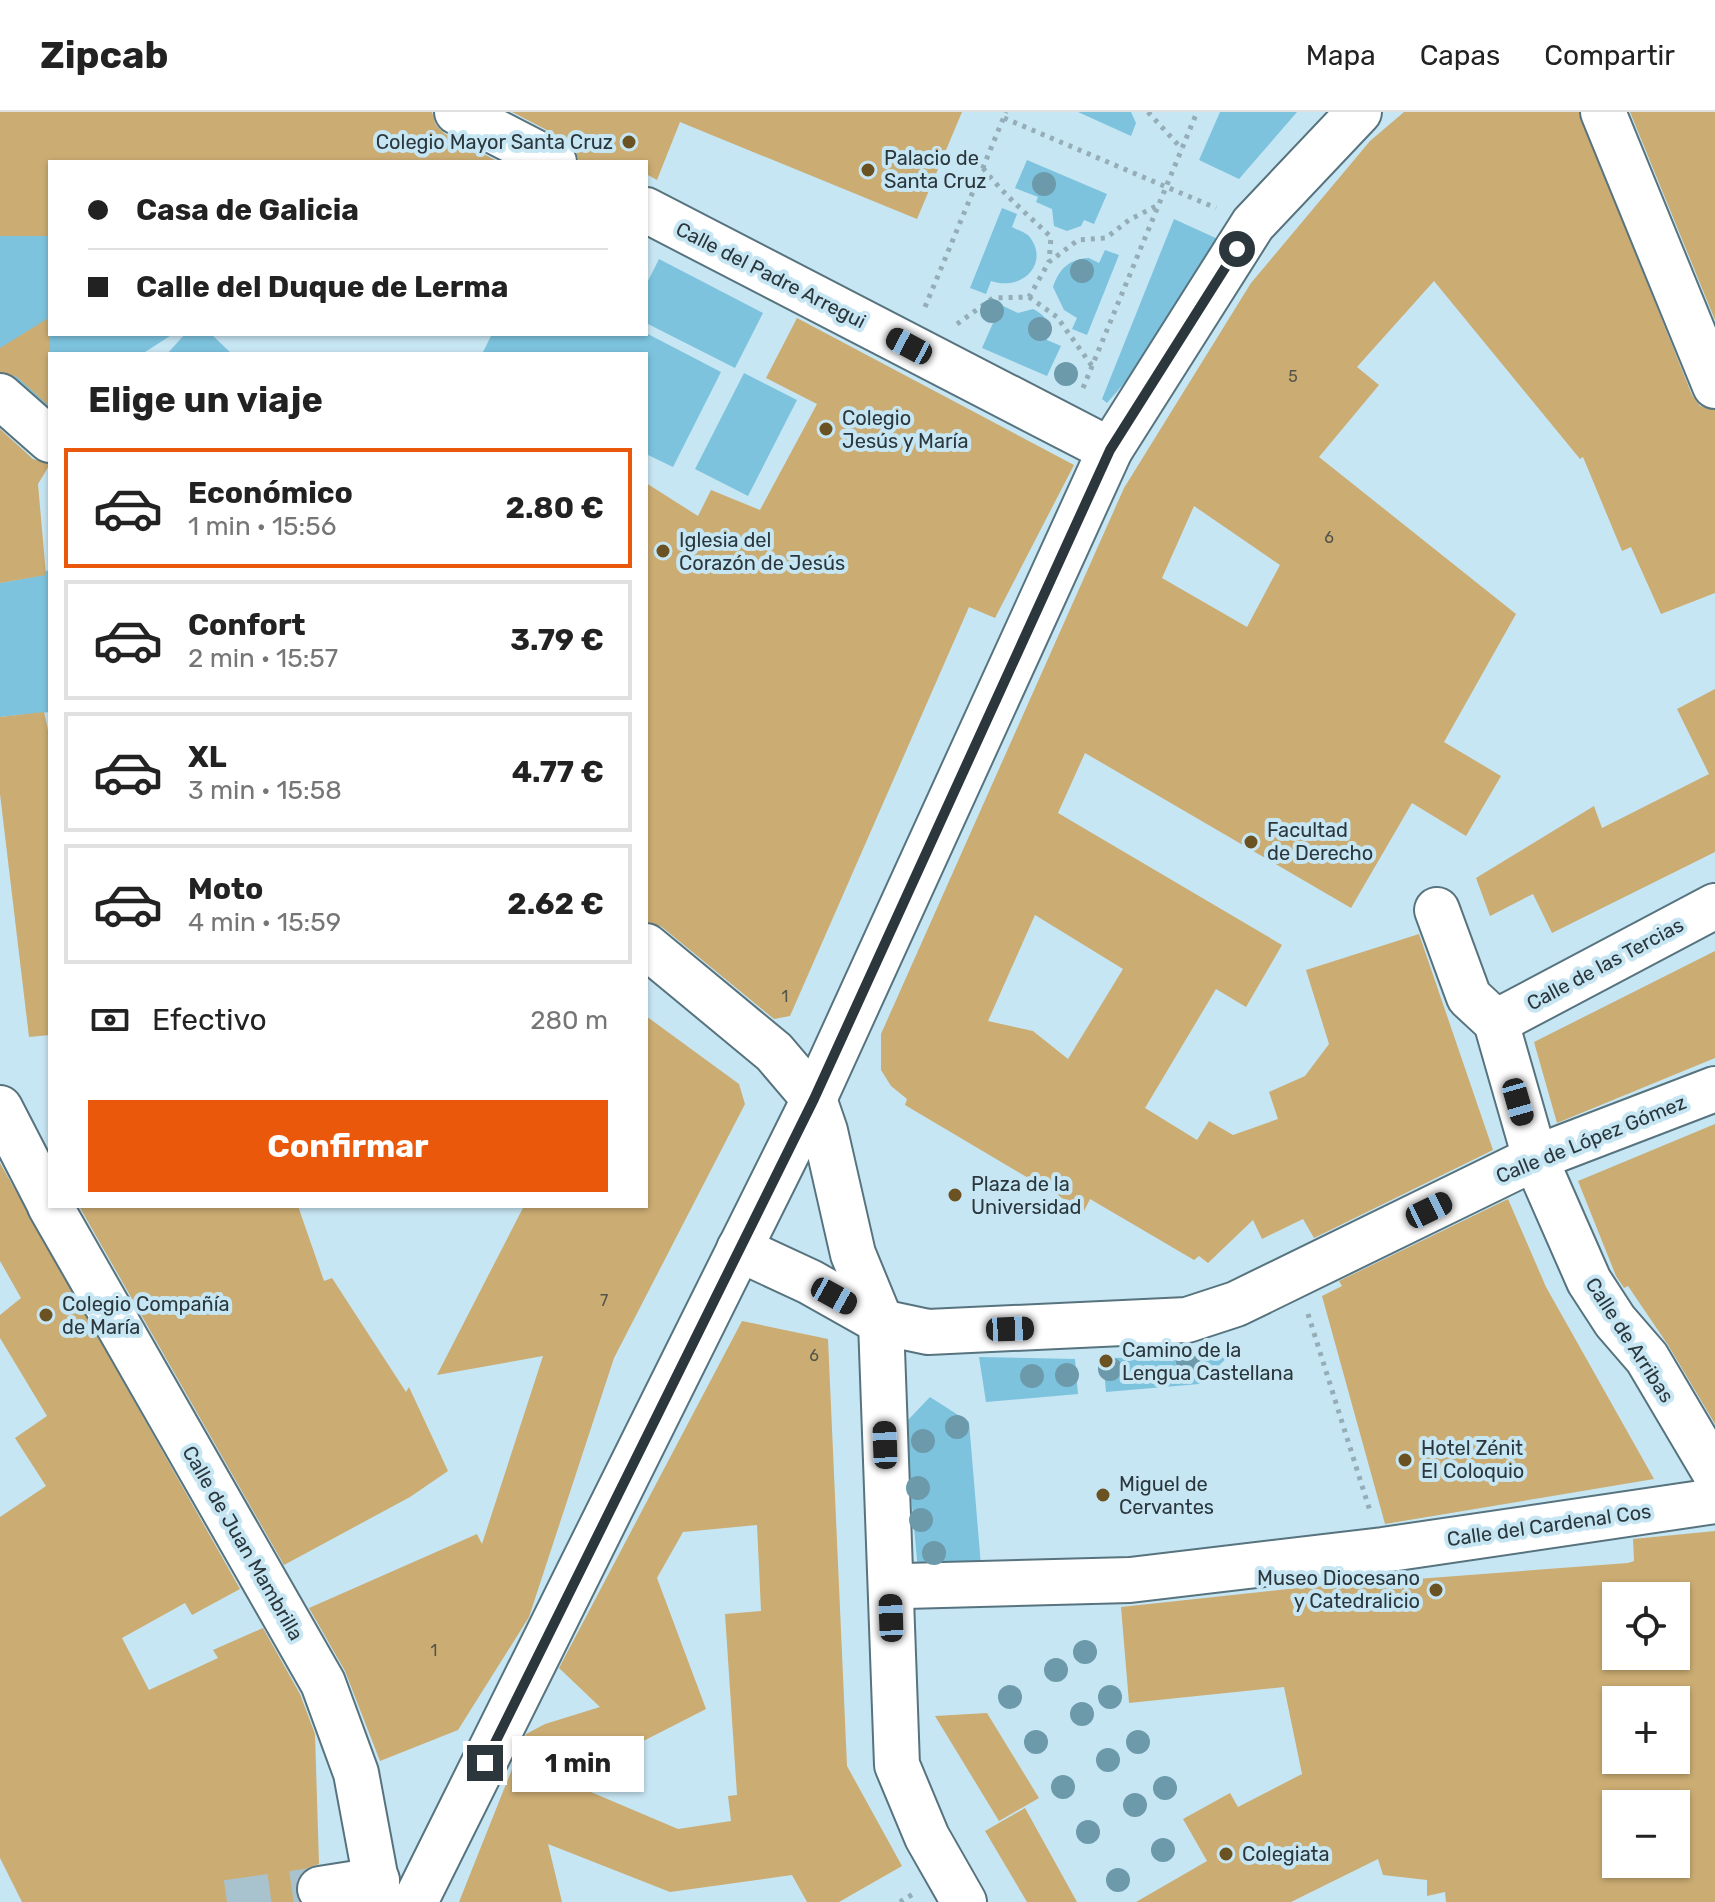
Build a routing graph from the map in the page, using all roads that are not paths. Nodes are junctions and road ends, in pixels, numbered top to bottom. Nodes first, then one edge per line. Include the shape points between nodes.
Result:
1 (457, 112) edge
2 (1359, 112) edge
3 (1603, 112) edge
4 (550, 160) edge
5 (648, 211) edge
6 (1715, 386) edge
7 (0, 396) edge
8 (48, 438) edge
9 (1110, 450) junction
10 (1715, 906) edge
11 (1437, 910) dead end
12 (648, 948) edge
13 (1496, 1022) junction
14 (1715, 1089) edge
15 (814, 1099) junction
16 (0, 1108) edge
17 (1535, 1158) junction
18 (780, 1168) junction
19 (839, 1195) junction
20 (48, 1202) edge
21 (51, 1208) edge
22 (739, 1249) junction
23 (881, 1322) junction
24 (1715, 1473) edge
25 (1715, 1501) edge
26 (897, 1587) junction
27 (320, 1889) tunnel mouth
28 (378, 1891) edge
29 (960, 1892) edge
30 (415, 1902) edge

1 - 4 street
2 - 9 street via 1253,224
3 - 6 street
5 - 9 street, Calle del Padre Arregui
7 - 8 street
9 - 15 street
10 - 13 street, Calle de las Tercias
11 - 13 street via 1469,997
12 - 15 street via 774,1052
13 - 17 street, Calle de Arribas
14 - 17 street, Calle de López Gómez
15 - 18 street
15 - 19 street
16 - 20 street, Calle de Juan Mambrilla
17 - 23 street, Calle de López Gómez via 1236,1304 1187,1320 928,1332
17 - 24 street, Calle de Arribas via 1589,1281 1647,1358
18 - 19 street
18 - 22 street
19 - 23 street via 853,1254
21 - 28 street, Calle de Juan Mambrilla via 323,1683 356,1773
22 - 23 street
22 - 30 street
23 - 26 street
25 - 26 street, Calle del Cardenal Cos via 1383,1550 1130,1580
26 - 29 street via 897,1765 927,1837
27 - 28 street

